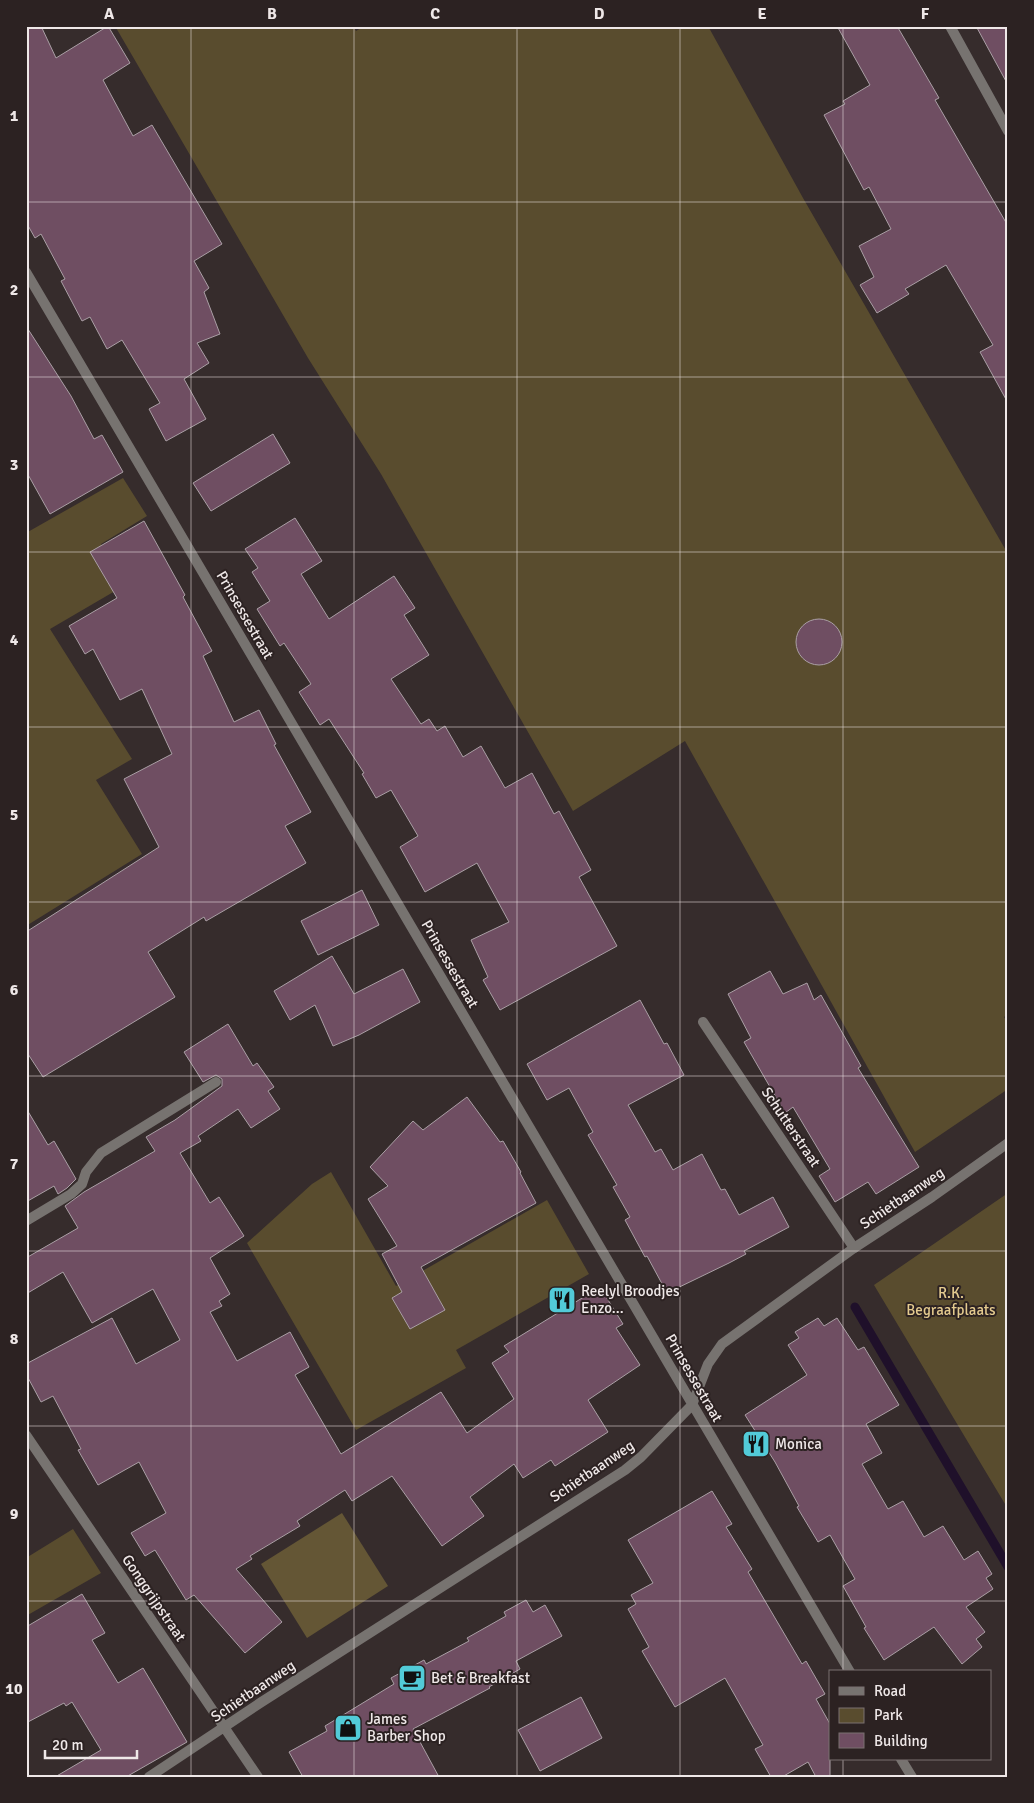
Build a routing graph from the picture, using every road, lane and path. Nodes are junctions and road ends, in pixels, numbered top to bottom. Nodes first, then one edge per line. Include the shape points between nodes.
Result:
1 (950, 26) edge
2 (1008, 131) edge
3 (26, 272) edge
4 (703, 1022) dead end
5 (216, 1082) dead end
6 (1008, 1143) edge
7 (26, 1221) edge
8 (854, 1248) junction
9 (692, 1405) junction
10 (26, 1435) edge
11 (849, 1670) edge
12 (225, 1728) junction
13 (903, 1760) edge
14 (149, 1777) edge
15 (258, 1777) edge
16 (912, 1777) edge

1 - 2 street
3 - 9 street, Prinsessestraat
4 - 8 street, Schutterstraat
5 - 7 street via 101,1153 86,1172 82,1184 71,1194
6 - 8 street, Schietbaanweg
8 - 9 street, Schietbaanweg via 722,1344 708,1364
9 - 11 street, Prinsessestraat
9 - 12 street, Schietbaanweg via 626,1470
10 - 12 street, Gonggrijpstraat
12 - 14 street, Schietbaanweg
12 - 15 street, Gonggrijpstraat
13 - 16 street

